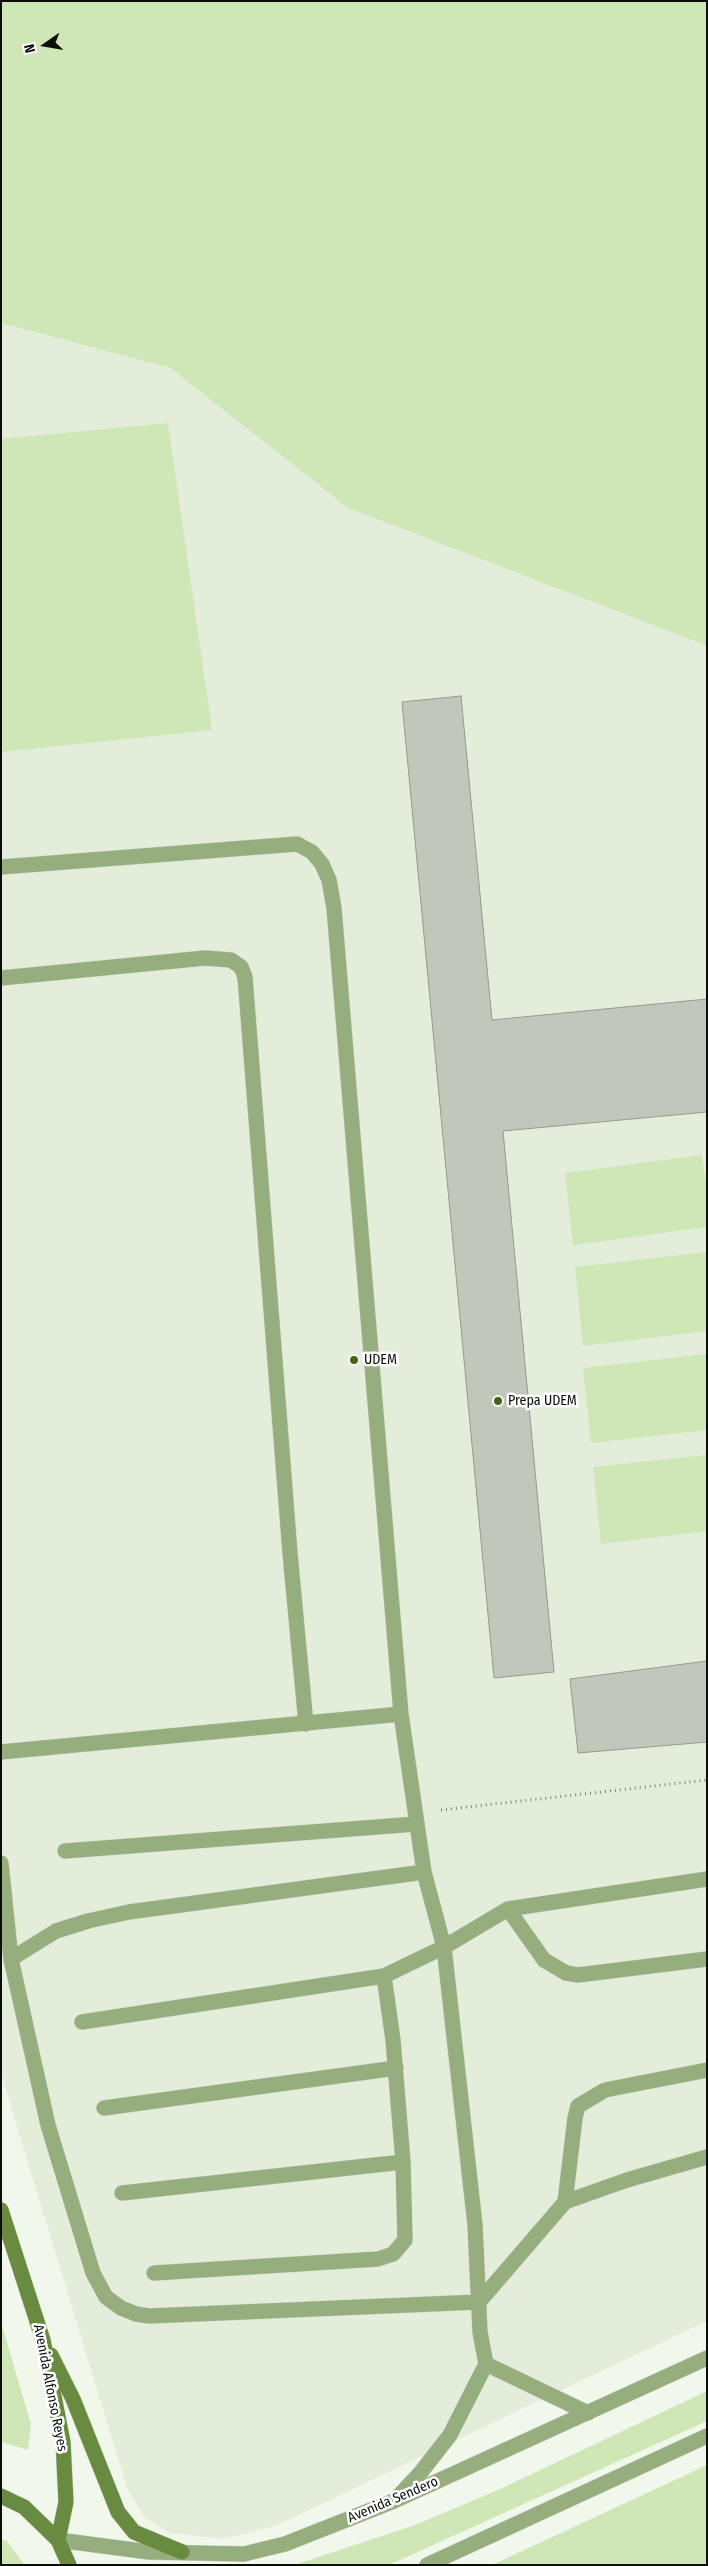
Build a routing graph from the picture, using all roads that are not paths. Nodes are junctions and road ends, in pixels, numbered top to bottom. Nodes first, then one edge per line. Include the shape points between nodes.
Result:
1 (1, 867) edge
2 (1, 978) edge
3 (401, 1714) junction
4 (306, 1724) junction
5 (1, 1752) edge
6 (416, 1818) junction
7 (65, 1851) dead end
8 (1, 1863) edge
9 (424, 1872) junction
10 (707, 1878) edge
11 (508, 1909) junction
12 (444, 1947) junction
13 (12, 1959) junction
14 (707, 1959) edge
15 (384, 1976) junction
16 (82, 2022) dead end
17 (396, 2068) junction
18 (707, 2070) edge
19 (104, 2108) dead end
20 (707, 2157) edge
21 (403, 2162) junction
22 (122, 2193) dead end
23 (565, 2202) junction
24 (1, 2210) edge
25 (154, 2273) dead end
26 (479, 2302) junction
27 (43, 2340) junction
28 (707, 2358) edge
29 (486, 2364) junction
30 (588, 2413) junction
31 (707, 2436) edge
32 (1, 2496) edge
33 (394, 2501) junction
34 (58, 2540) junction
35 (182, 2552) junction
36 (244, 2554) junction
37 (69, 2565) edge
38 (226, 2565) edge
39 (427, 2565) edge

1 - 3 street via 297,844 312,852 322,864 329,880 334,908
2 - 4 street via 205,958 231,960 241,967 246,977 289,1544
3 - 4 street
3 - 6 street
4 - 5 street
6 - 7 street
6 - 9 street
8 - 13 street
9 - 12 street
9 - 13 street via 96,1919 56,1931
10 - 11 street
11 - 12 street
11 - 14 street via 544,1960 566,1973 578,1975
12 - 15 street
12 - 26 street via 475,2225
13 - 26 street via 48,2125 93,2273 106,2297 122,2308 149,2316
15 - 16 street
15 - 17 street
17 - 19 street
17 - 21 street
18 - 23 street via 605,2090 578,2106
20 - 23 street
21 - 22 street
21 - 25 street via 404,2240 393,2254 378,2259
23 - 26 street
24 - 27 main road, Avenida Alfonso Reyes
26 - 29 street
27 - 34 main road, Avenida Alfonso Reyes via 63,2442 66,2502
27 - 35 main road via 73,2399 118,2512 134,2532
28 - 30 street, Avenida Sendero
29 - 30 street
29 - 33 street via 450,2434
30 - 33 street, Avenida Sendero
31 - 39 street
32 - 34 main road via 24,2507
33 - 36 street, Avenida Sendero via 285,2544
34 - 35 street, Avenida Sendero via 149,2552
34 - 37 main road
35 - 36 street, Avenida Sendero
36 - 38 street

